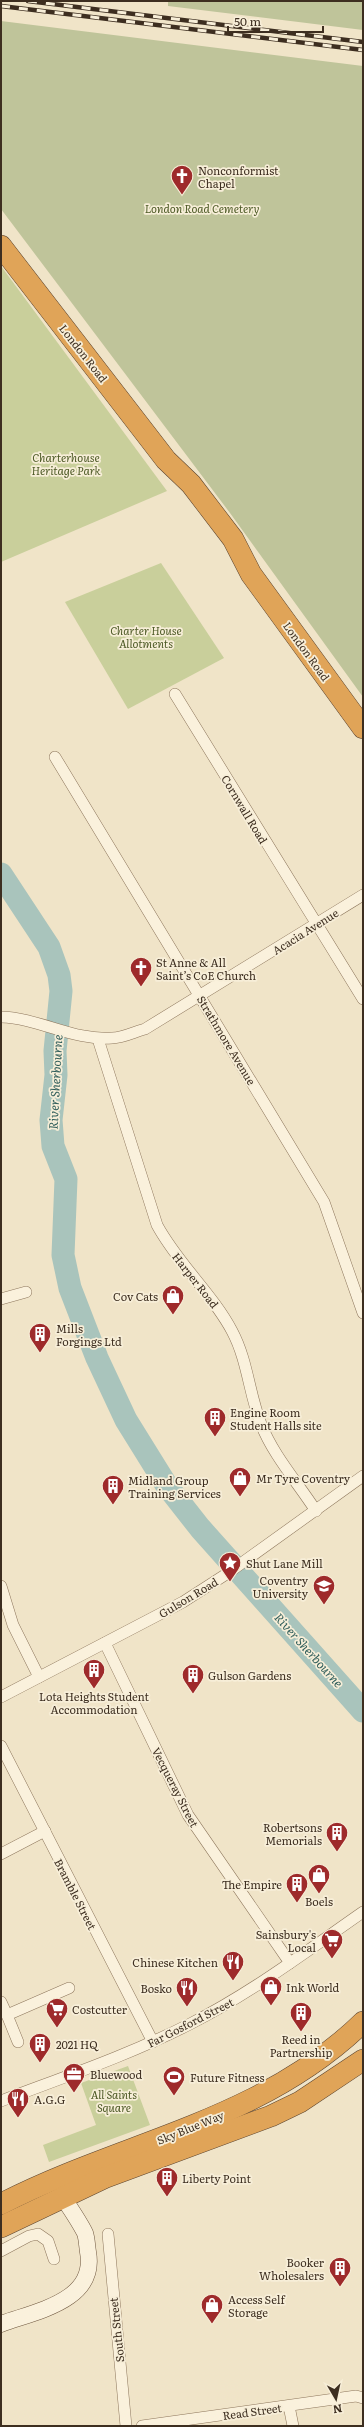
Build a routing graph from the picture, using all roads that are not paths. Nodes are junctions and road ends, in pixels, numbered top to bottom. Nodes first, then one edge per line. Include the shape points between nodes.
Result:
1 (1, 246) edge
2 (175, 694) dead end
3 (363, 728) edge
4 (55, 757) dead end
5 (363, 895) edge
6 (316, 924) junction
7 (200, 995) junction
8 (363, 999) edge
9 (1, 1016) edge
10 (98, 1039) junction
11 (26, 1292) dead end
12 (1, 1299) edge
13 (363, 1313) edge
14 (363, 1476) edge
15 (316, 1511) junction
16 (1, 1586) edge
17 (105, 1643) junction
18 (39, 1677) junction
19 (1, 1697) edge
20 (1, 1746) edge
21 (45, 1831) junction
22 (1, 1854) edge
23 (363, 1912) edge
24 (290, 1963) junction
25 (69, 1988) dead end
26 (1, 2002) edge
27 (7, 2015) junction
28 (363, 2022) edge
29 (18, 2042) dead end
30 (153, 2042) junction
31 (363, 2060) edge
32 (1, 2101) edge
33 (62, 2196) junction
34 (1, 2204) edge
35 (1, 2214) edge
36 (1, 2227) edge
37 (108, 2234) dead end
38 (1, 2251) edge
39 (54, 2259) dead end
40 (1, 2324) edge
41 (363, 2398) edge
42 (289, 2406) junction
43 (126, 2426) edge
44 (142, 2426) edge
45 (294, 2426) edge

1 - 3 highway, London Road via 166,460 180,492 210,533 251,574
2 - 6 street, Cornwall Road
4 - 7 street, Strathmore Avenue
5 - 6 street, Acacia Avenue
6 - 7 street, Acacia Avenue
6 - 8 street, Cornwall Road
7 - 10 street, Acacia Avenue via 145,1029 114,1038
7 - 13 street, Strathmore Avenue via 324,1202
9 - 10 street, Acacia Avenue
10 - 15 street, Harper Road via 157,1225 172,1250 208,1294 230,1327 244,1358 261,1425
11 - 12 street
14 - 15 street, Gulson Road
15 - 17 street, Gulson Road via 183,1602
16 - 18 street via 13,1625
17 - 18 street, Gulson Road
17 - 24 street, Vecqueray Street via 188,1815
18 - 19 street, Gulson Road
20 - 21 street, Bramble Street
21 - 22 street
21 - 30 street, Bramble Street
23 - 24 street, Far Gosford Street
24 - 30 street, Far Gosford Street via 212,2012
25 - 27 street
26 - 27 street
27 - 29 street
28 - 34 highway, Sky Blue Way via 324,2055 261,2096 192,2128 84,2166
30 - 32 street, Far Gosford Street
31 - 33 highway, Sky Blue Way via 300,2102 271,2116 176,2150
33 - 35 highway via 52,2191 45,2192
33 - 36 highway, Sky Blue Way
33 - 40 street via 85,2234 90,2259 80,2289 66,2300
37 - 43 street, South Street
38 - 39 street via 38,2234 48,2241
41 - 42 street, Read Street via 356,2396
42 - 44 street, Read Street
42 - 45 street

